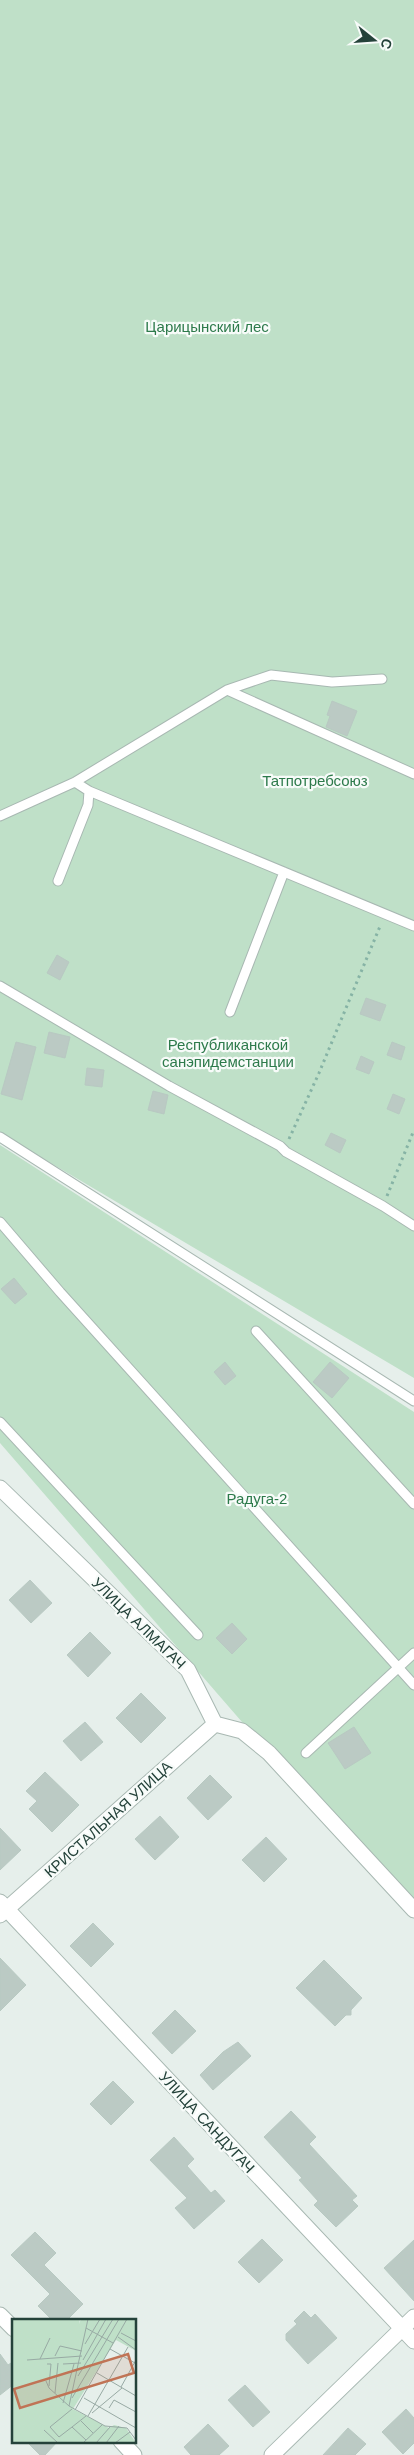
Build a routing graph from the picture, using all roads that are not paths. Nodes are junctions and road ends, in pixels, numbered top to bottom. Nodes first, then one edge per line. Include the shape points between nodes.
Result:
1 (382, 679) dead end
2 (227, 690) junction
3 (414, 774) edge
4 (76, 782) junction
5 (89, 791) junction
6 (0, 816) edge
7 (284, 872) junction
8 (58, 881) dead end
9 (414, 926) edge
10 (0, 986) edge
11 (230, 1012) dead end
12 (0, 1137) edge
13 (0, 1222) edge
14 (414, 1226) edge
15 (256, 1331) dead end
16 (414, 1401) edge
17 (0, 1422) edge
18 (0, 1488) edge
19 (414, 1504) edge
20 (198, 1634) dead end
21 (414, 1653) edge
22 (398, 1668) junction
23 (414, 1685) edge
24 (215, 1724) junction
25 (306, 1753) dead end
26 (2, 1908) edge
27 (414, 1910) edge
28 (0, 2315) edge
29 (414, 2317) edge
30 (12, 2327) edge
31 (402, 2328) junction
32 (414, 2341) edge
33 (122, 2442) edge
34 (134, 2455) edge
35 (272, 2455) edge

1 - 2 lane via 332,682 271,675
2 - 3 lane
2 - 4 lane
4 - 5 lane
4 - 6 lane
5 - 7 lane
5 - 8 lane via 88,805
7 - 9 lane
7 - 11 lane
10 - 14 lane
12 - 16 lane
13 - 22 lane
15 - 19 lane
17 - 20 lane
18 - 24 street, УЛИЦА АЛМАГАЧ via 188,1670
21 - 22 lane
22 - 23 lane
22 - 25 lane
24 - 26 street, КРИСТАЛЬНАЯ УЛИЦА
24 - 27 street via 242,1731 269,1753
26 - 31 street, УЛИЦА САНДУГАЧ
28 - 30 street
29 - 31 street
31 - 32 street, УЛИЦА САНДУГАЧ
31 - 35 street
33 - 34 street

